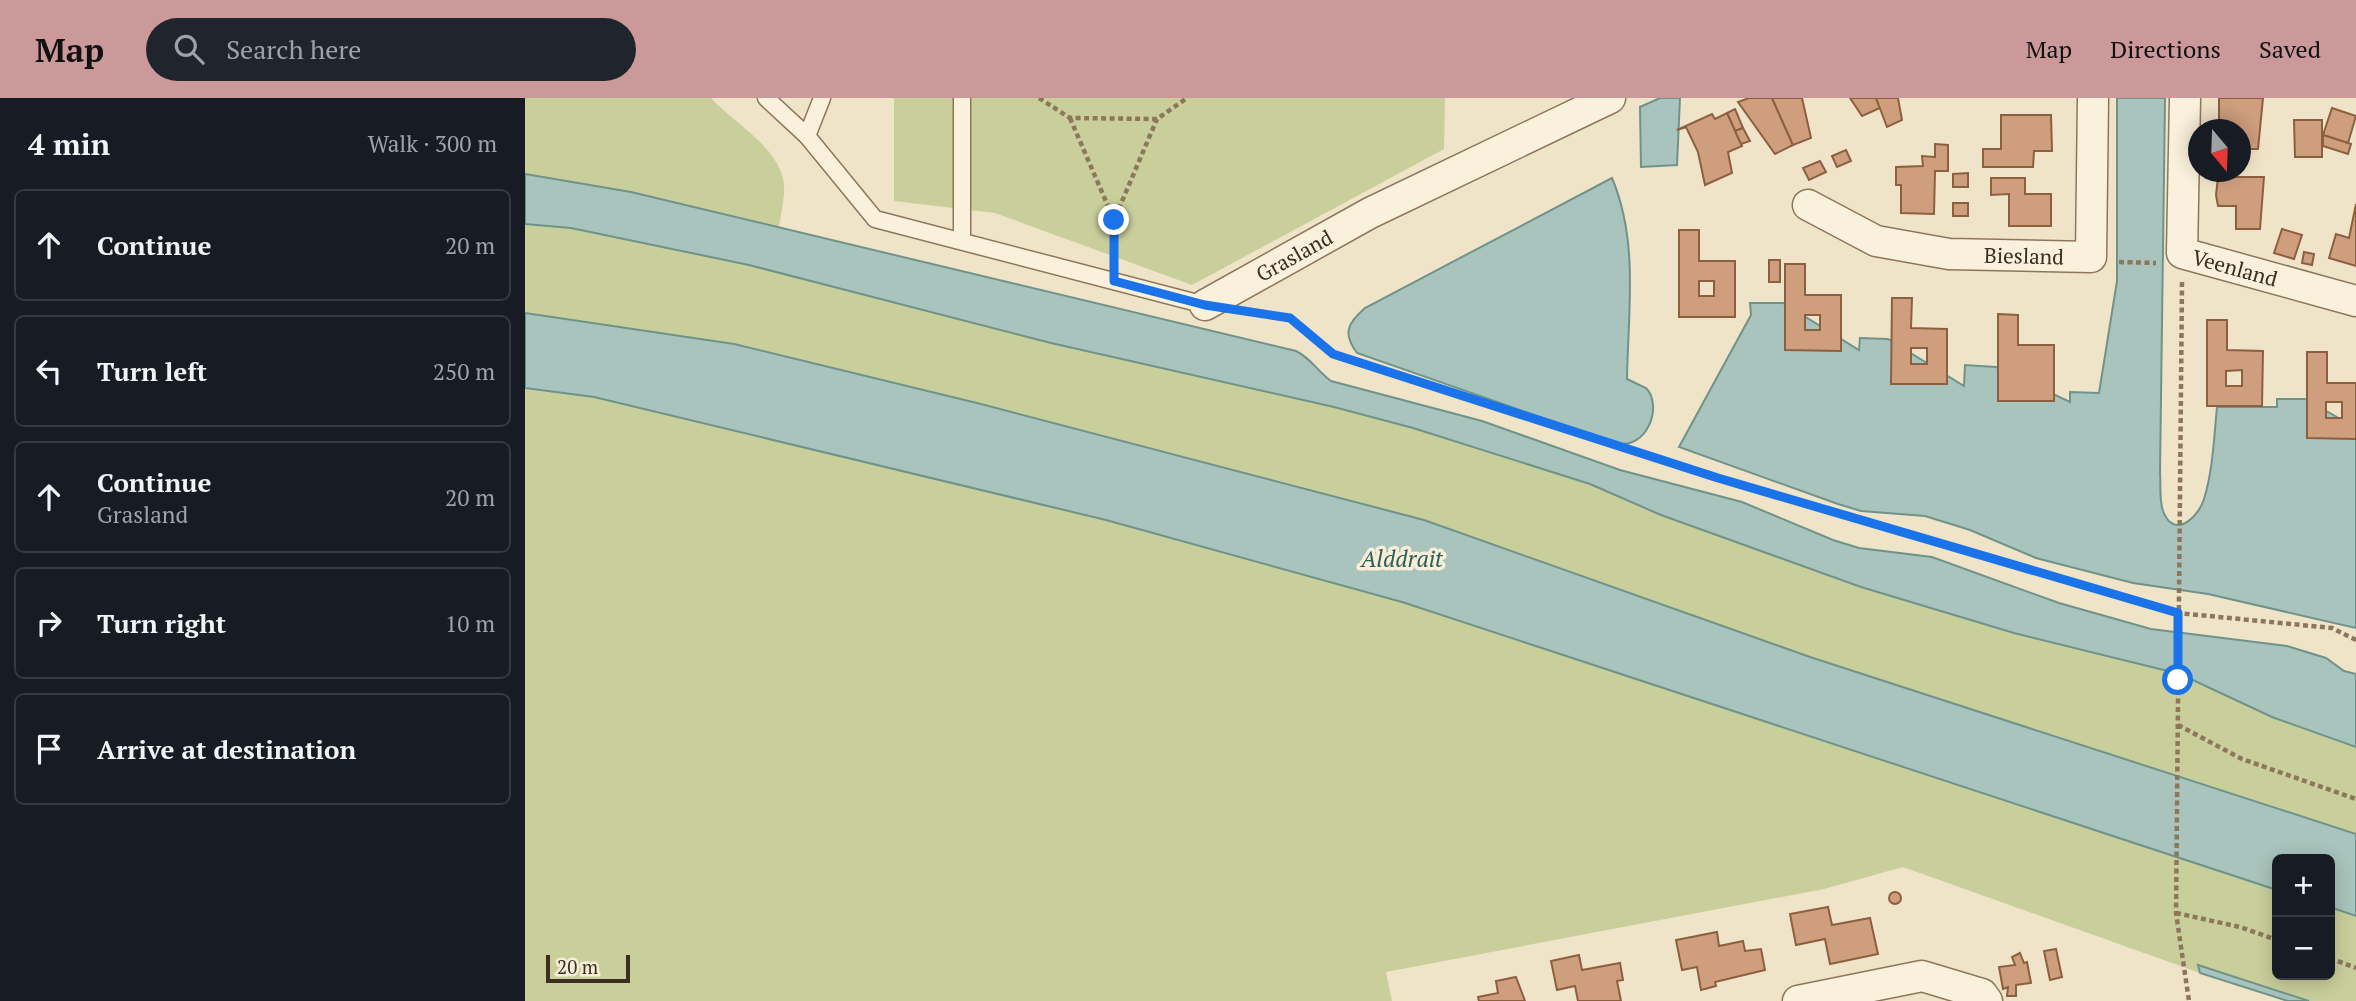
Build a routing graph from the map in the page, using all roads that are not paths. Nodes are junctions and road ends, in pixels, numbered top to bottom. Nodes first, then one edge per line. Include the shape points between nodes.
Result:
1 (766, 98) edge
2 (822, 98) edge
3 (962, 98) edge
4 (2093, 98) edge
5 (2185, 98) edge
6 (1608, 99) edge
7 (807, 136) junction
8 (1808, 205) dead end
9 (962, 241) junction
10 (2356, 302) edge
11 (1205, 305) joint
12 (1798, 1001) edge
13 (1987, 1001) edge

1 - 7 lane
2 - 7 lane
3 - 9 lane
4 - 8 street, Biesland via 2091,257 1949,254 1876,240
5 - 10 street, Veenland via 2175,258
6 - 11 street, Grasland via 1370,213
7 - 9 lane via 875,219
9 - 11 lane
12 - 13 street via 1922,976 1982,994

